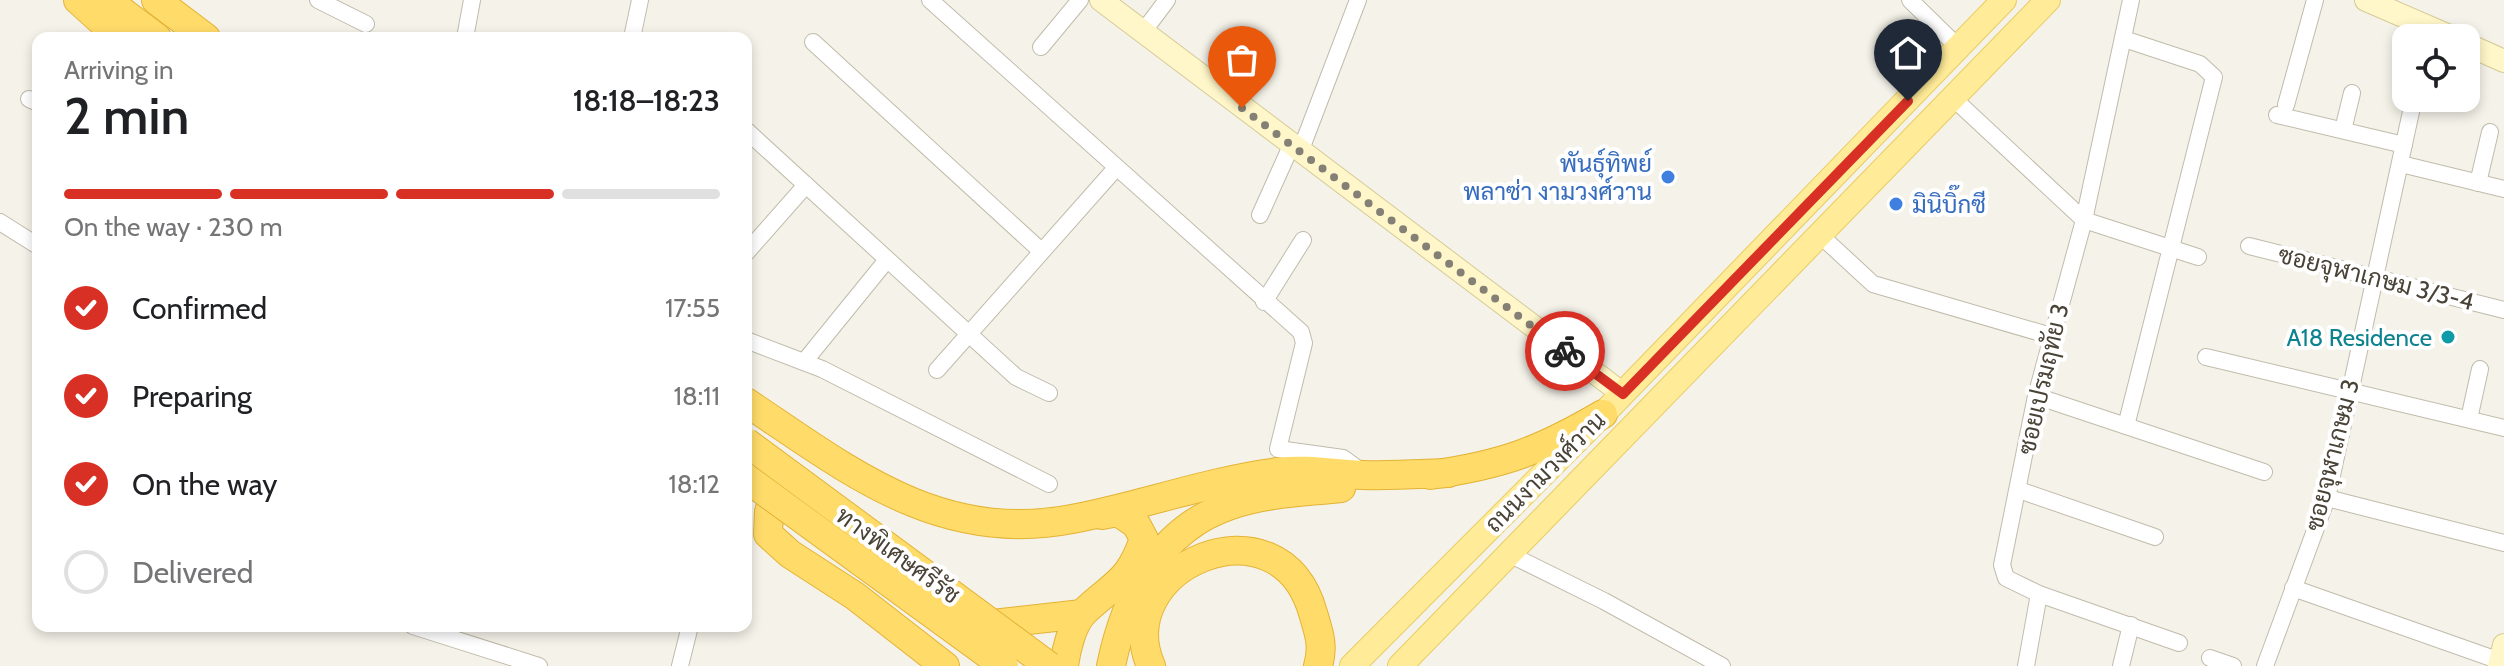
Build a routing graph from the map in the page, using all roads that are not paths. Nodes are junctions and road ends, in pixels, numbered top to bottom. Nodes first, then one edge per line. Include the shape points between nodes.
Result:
1 (78, 0) edge
2 (107, 0) edge
3 (140, 0) edge
4 (156, 0) edge
5 (318, 0) edge
6 (472, 0) edge
7 (640, 0) edge
8 (930, 0) edge
9 (1080, 0) edge
10 (1101, 0) edge
11 (1167, 0) edge
12 (1358, 0) edge
13 (1910, 0) edge
14 (2004, 0) edge
15 (2048, 0) edge
16 (2131, 0) edge
17 (2315, 0) edge
18 (2366, 0) edge
19 (366, 24) dead end
20 (2412, 24) edge
21 (113, 32) edge
22 (149, 32) edge
23 (180, 32) edge
24 (198, 32) edge
25 (466, 32) edge
26 (633, 32) edge
27 (1143, 32) junction
28 (2124, 39) junction
29 (813, 42) dead end
30 (1041, 47) dead end
31 (1958, 47) junction
32 (2480, 50) edge
33 (2504, 61) edge
34 (2352, 93) dead end
35 (1953, 98) junction
36 (2411, 112) edge
37 (2343, 130) junction
38 (2490, 132) dead end
39 (752, 136) edge
40 (2404, 145) junction
41 (1296, 149) junction
42 (2401, 164) junction
43 (1116, 168) junction
44 (2478, 183) junction
45 (806, 185) junction
46 (2504, 189) edge
47 (1260, 215) dead end
48 (2084, 220) junction
49 (0, 222) edge
50 (1820, 235) junction
51 (1303, 240) dead end
52 (32, 242) edge
53 (752, 246) edge
54 (2249, 246) dead end
55 (2173, 250) junction
56 (1041, 251) junction
57 (2198, 257) dead end
58 (886, 261) junction
59 (2374, 276) junction
60 (1264, 302) junction
61 (2504, 310) edge
62 (968, 335) junction
63 (2051, 336) junction
64 (752, 342) edge
65 (2206, 357) dead end
66 (804, 362) junction
67 (2480, 369) dead end
68 (937, 370) dead end
69 (2349, 389) junction
70 (1049, 393) dead end
71 (1623, 394) junction
72 (2036, 396) junction
73 (752, 406) edge
74 (1603, 414) junction
75 (2469, 419) junction
76 (2126, 426) junction
77 (2504, 428) edge
78 (752, 446) edge
79 (2264, 472) dead end
80 (1448, 473) junction
81 (1366, 475) junction
82 (766, 482) edge
83 (1049, 484) dead end
84 (2019, 490) junction
85 (2327, 498) junction
86 (752, 519) edge
87 (1070, 520) junction
88 (752, 528) edge
89 (2155, 537) dead end
90 (2504, 543) edge
91 (786, 554) junction
92 (1509, 554) junction
93 (2293, 588) junction
94 (2039, 594) junction
95 (1082, 614) junction
96 (2131, 625) junction
97 (968, 627) junction
98 (432, 632) edge
99 (688, 632) edge
100 (2179, 643) dead end
101 (2501, 657) edge
102 (2210, 658) dead end
103 (539, 666) edge
104 (680, 666) edge
105 (915, 666) edge
106 (945, 666) edge
107 (1004, 666) edge
108 (1020, 666) edge
109 (1049, 666) edge
110 (1064, 666) edge
111 (1111, 666) edge
112 (1151, 666) edge
113 (1318, 666) edge
114 (1352, 666) edge
115 (1400, 666) edge
116 (1722, 666) edge
117 (2026, 666) edge
118 (2121, 666) edge
119 (2233, 666) edge
120 (2265, 666) edge

1 - 21 highway
2 - 22 highway
3 - 23 street
4 - 24 highway
5 - 19 street
6 - 25 street
7 - 26 street
8 - 43 street
9 - 30 street
10 - 27 street
11 - 27 street
12 - 41 street
13 - 31 street
14 - 31 main road, ถนนงามวงศ์วาน
15 - 35 main road, ถนนงามวงศ์วาน
16 - 28 street, ซอยเปรมฤทัย 3
17 - 37 street via 2282,110
18 - 20 street
27 - 41 street
28 - 48 street, ซอยเปรมฤทัย 3
28 - 55 street via 2200,64 2214,77
29 - 56 street
31 - 71 main road, ถนนงามวงศ์วาน
32 - 33 street
34 - 37 street
35 - 48 street
35 - 50 main road, ถนนงามวงศ์วาน
36 - 40 street, ซอยจุฬาเกษม 3
37 - 40 street
38 - 44 street
39 - 45 street
40 - 42 street, ซอยจุฬาเกษม 3
41 - 47 street
41 - 71 street
42 - 44 street
42 - 59 street, ซอยจุฬาเกษม 3
43 - 56 street
43 - 60 street
44 - 46 street
45 - 53 street
45 - 58 street
48 - 55 street
48 - 63 street, ซอยเปรมฤทัย 3
49 - 52 street
50 - 63 street via 1873,284
50 - 92 main road, ถนนงามวงศ์วาน
51 - 60 street
54 - 59 street, ซอยจุฬาเกษม 3/3-4
55 - 57 street
55 - 76 street
56 - 62 street
58 - 62 street
58 - 66 street
59 - 61 street, ซอยจุฬาเกษม 3/3-4
59 - 69 street, ซอยจุฬาเกษม 3
60 - 81 street via 1304,337 1278,449 1343,458
62 - 68 street
62 - 70 street via 1016,377
63 - 72 street, ซอยเปรมฤทัย 3
64 - 66 street
65 - 69 street
66 - 83 street
67 - 75 street
69 - 75 street
69 - 85 street, ซอยจุฬาเกษม 3
71 - 74 main road, ถนนงามวงศ์วาน
72 - 76 street
72 - 84 street, ซอยเปรมฤทัย 3
73 - 87 highway via 861,479 912,504 962,520 1012,525
74 - 80 highway via 1529,454
74 - 114 main road, ถนนงามวงศ์วาน
75 - 77 street
76 - 79 street
78 - 109 highway, ทางพิเศษศรีรัช, bridge
80 - 81 highway
80 - 111 highway via 1229,505 1187,528 1146,568 1121,620
81 - 87 highway via 1281,471
82 - 86 highway via 770,497
82 - 91 highway via 771,506 768,534
82 - 97 street
82 - 107 highway, ทางพิเศษศรีรัช, bridge
84 - 89 street
84 - 94 street, ซอยเปรมฤทัย 3 via 2003,571 2006,578
85 - 90 street
85 - 93 street, ซอยจุฬาเกษม 3
87 - 95 highway via 1118,512 1136,524 1144,539 1135,565 1111,593
88 - 91 highway
91 - 105 highway via 834,604
91 - 106 highway via 855,596
92 - 115 main road, ถนนงามวงศ์วาน
92 - 116 street
93 - 101 street
93 - 120 street, ซอยจุฬาเกษม 3
94 - 96 street, ซอยเปรมฤทัย 3
94 - 117 street
95 - 97 highway
95 - 110 highway
96 - 100 street, ซอยเปรมฤทัย 3
96 - 118 street
97 - 108 street
98 - 103 street
99 - 104 street
102 - 119 street
112 - 113 highway via 1147,622 1157,594 1182,567 1215,552 1245,548 1280,563 1308,593 1323,649

